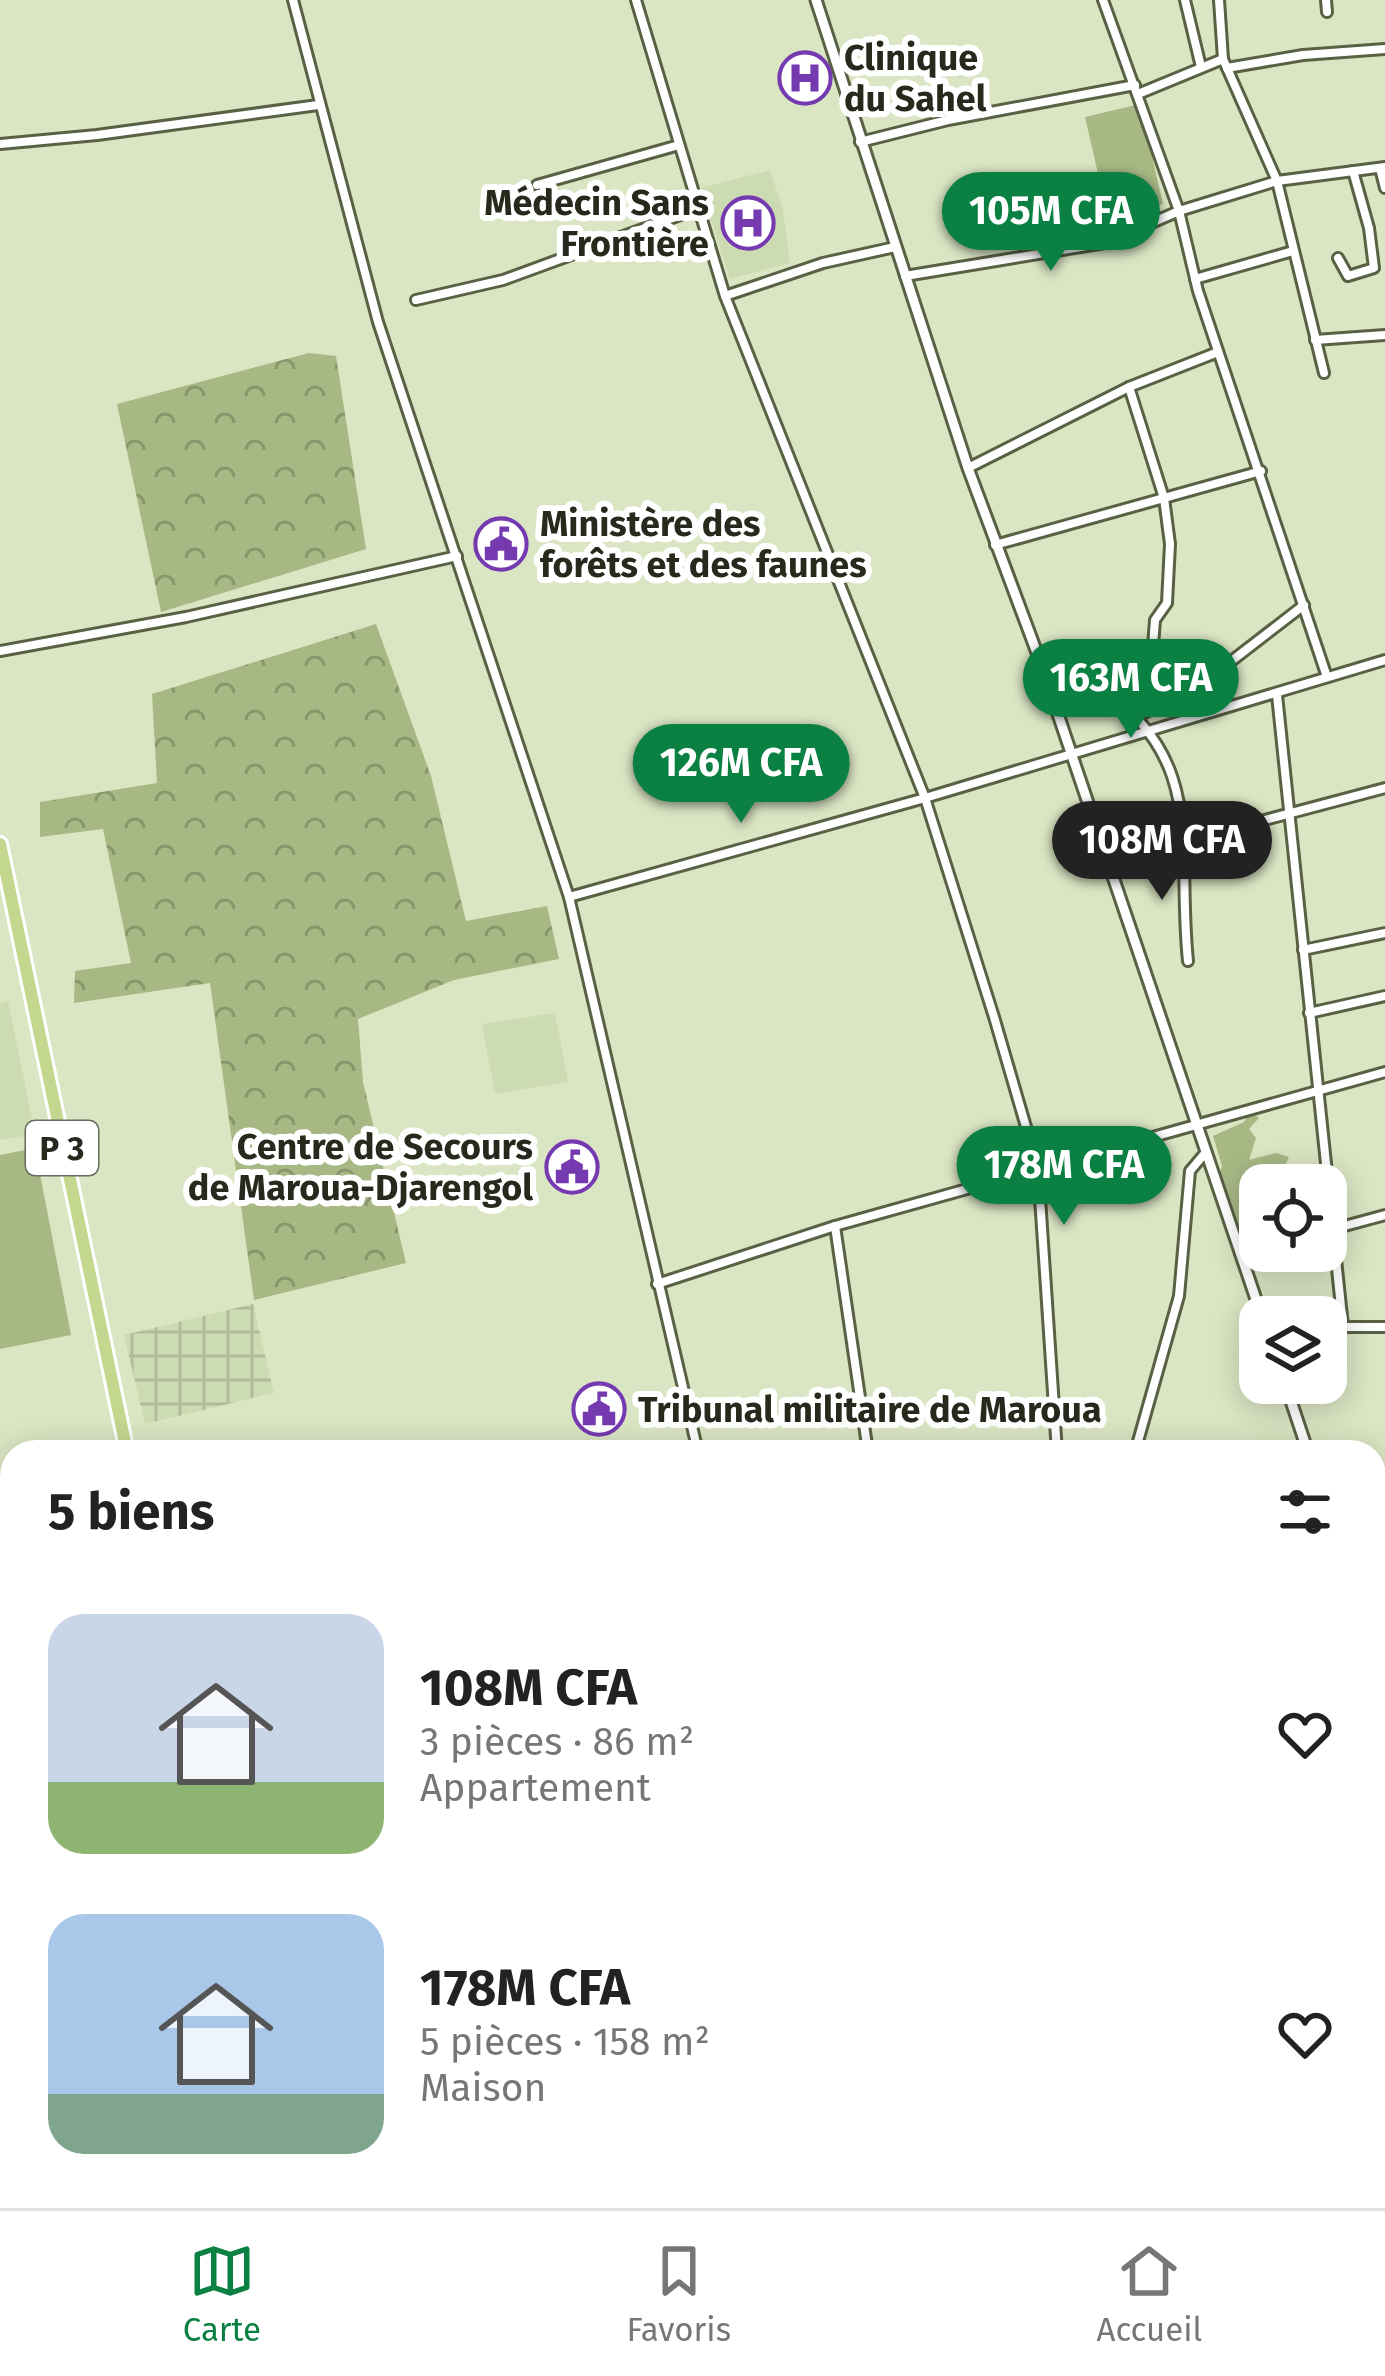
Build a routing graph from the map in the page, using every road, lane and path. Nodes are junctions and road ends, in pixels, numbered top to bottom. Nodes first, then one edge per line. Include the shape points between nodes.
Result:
1 (293, 0) edge
2 (636, 0) edge
3 (816, 0) edge
4 (1102, 0) edge
5 (1185, 0) edge
6 (1220, 0) edge
7 (1325, 0) edge
8 (1327, 11) dead end
9 (1385, 49) edge
10 (1225, 63) junction
11 (1201, 67) junction
12 (1136, 89) junction
13 (318, 105) junction
14 (860, 142) junction
15 (0, 144) edge
16 (679, 145) junction
17 (1383, 168) edge
18 (1353, 171) junction
19 (1276, 181) junction
20 (536, 184) dead end
21 (1385, 188) edge
22 (698, 209) junction
23 (1179, 212) junction
24 (896, 247) junction
25 (1293, 251) junction
26 (1339, 258) dead end
27 (905, 276) junction
28 (1195, 279) junction
29 (725, 296) junction
30 (416, 300) dead end
31 (1385, 335) edge
32 (1314, 340) junction
33 (1218, 352) junction
34 (1324, 373) dead end
35 (1129, 387) junction
36 (968, 468) junction
37 (1261, 470) junction
38 (1164, 498) junction
39 (995, 545) junction
40 (457, 556) junction
41 (1304, 604) junction
42 (0, 652) edge
43 (1385, 660) edge
44 (1040, 661) junction
45 (1327, 677) junction
46 (1108, 692) junction
47 (1277, 694) junction
48 (1137, 717) junction
49 (1150, 730) junction
50 (1070, 752) junction
51 (1385, 788) edge
52 (925, 797) junction
53 (1290, 814) junction
54 (1183, 842) junction
55 (0, 844) edge
56 (1105, 850) junction
57 (569, 897) junction
58 (1385, 933) edge
59 (1303, 950) junction
60 (1188, 961) dead end
61 (1385, 996) edge
62 (1310, 1013) junction
63 (1385, 1072) edge
64 (1317, 1091) junction
65 (1198, 1128) junction
66 (1206, 1152) junction
67 (1324, 1164) edge
68 (1038, 1168) junction
69 (1385, 1215) edge
70 (1347, 1225) edge
71 (835, 1226) junction
72 (1239, 1250) edge
73 (657, 1283) junction
74 (1347, 1326) edge
75 (1385, 1327) edge
76 (1292, 1404) edge
77 (124, 1440) edge
78 (695, 1440) edge
79 (866, 1440) edge
80 (1056, 1440) edge
81 (1138, 1440) edge
82 (1304, 1440) edge

1 - 13 street
2 - 16 street
3 - 14 street
4 - 12 street
5 - 11 street
6 - 10 street
7 - 8 street
9 - 10 street
10 - 11 street
10 - 19 street
11 - 12 street
12 - 14 street
12 - 23 street
13 - 15 street
13 - 40 street
14 - 24 street
16 - 20 street
16 - 22 street
17 - 18 street
17 - 21 street
18 - 19 street
18 - 26 street via 1374,268 1348,276
19 - 23 street
19 - 25 street
22 - 29 street
22 - 30 street via 502,280
23 - 27 street via 1105,243
23 - 28 street
24 - 27 street
24 - 29 street
25 - 28 street
25 - 32 street
27 - 36 street
28 - 33 street
29 - 52 street
31 - 32 street
32 - 34 street
33 - 35 street
33 - 37 street
35 - 36 street
35 - 38 street
36 - 39 street
37 - 38 street
37 - 41 street
38 - 39 street
38 - 46 street via 1167,603 1154,625 1152,659
39 - 44 street
40 - 42 street
40 - 57 street
41 - 45 street
41 - 48 street via 1212,676
43 - 45 street
44 - 46 street via 1060,660
44 - 50 street
45 - 47 street
46 - 48 street
47 - 49 street
47 - 53 street
48 - 49 street
49 - 50 street
49 - 54 street via 1169,761
50 - 52 street
50 - 56 street
51 - 53 street
52 - 57 street
52 - 68 street
53 - 54 street
53 - 59 street
54 - 56 street
54 - 60 street
55 - 77 main road, P 3
56 - 65 street
57 - 73 street
58 - 59 street
59 - 62 street
61 - 62 street
62 - 64 street
63 - 64 street
64 - 65 street
64 - 67 street
65 - 66 street
65 - 68 street
66 - 72 street
66 - 81 street via 1190,1171 1179,1296
68 - 71 street
68 - 80 street
69 - 70 street
71 - 73 street
71 - 79 street
73 - 78 street
74 - 75 street
76 - 82 street

